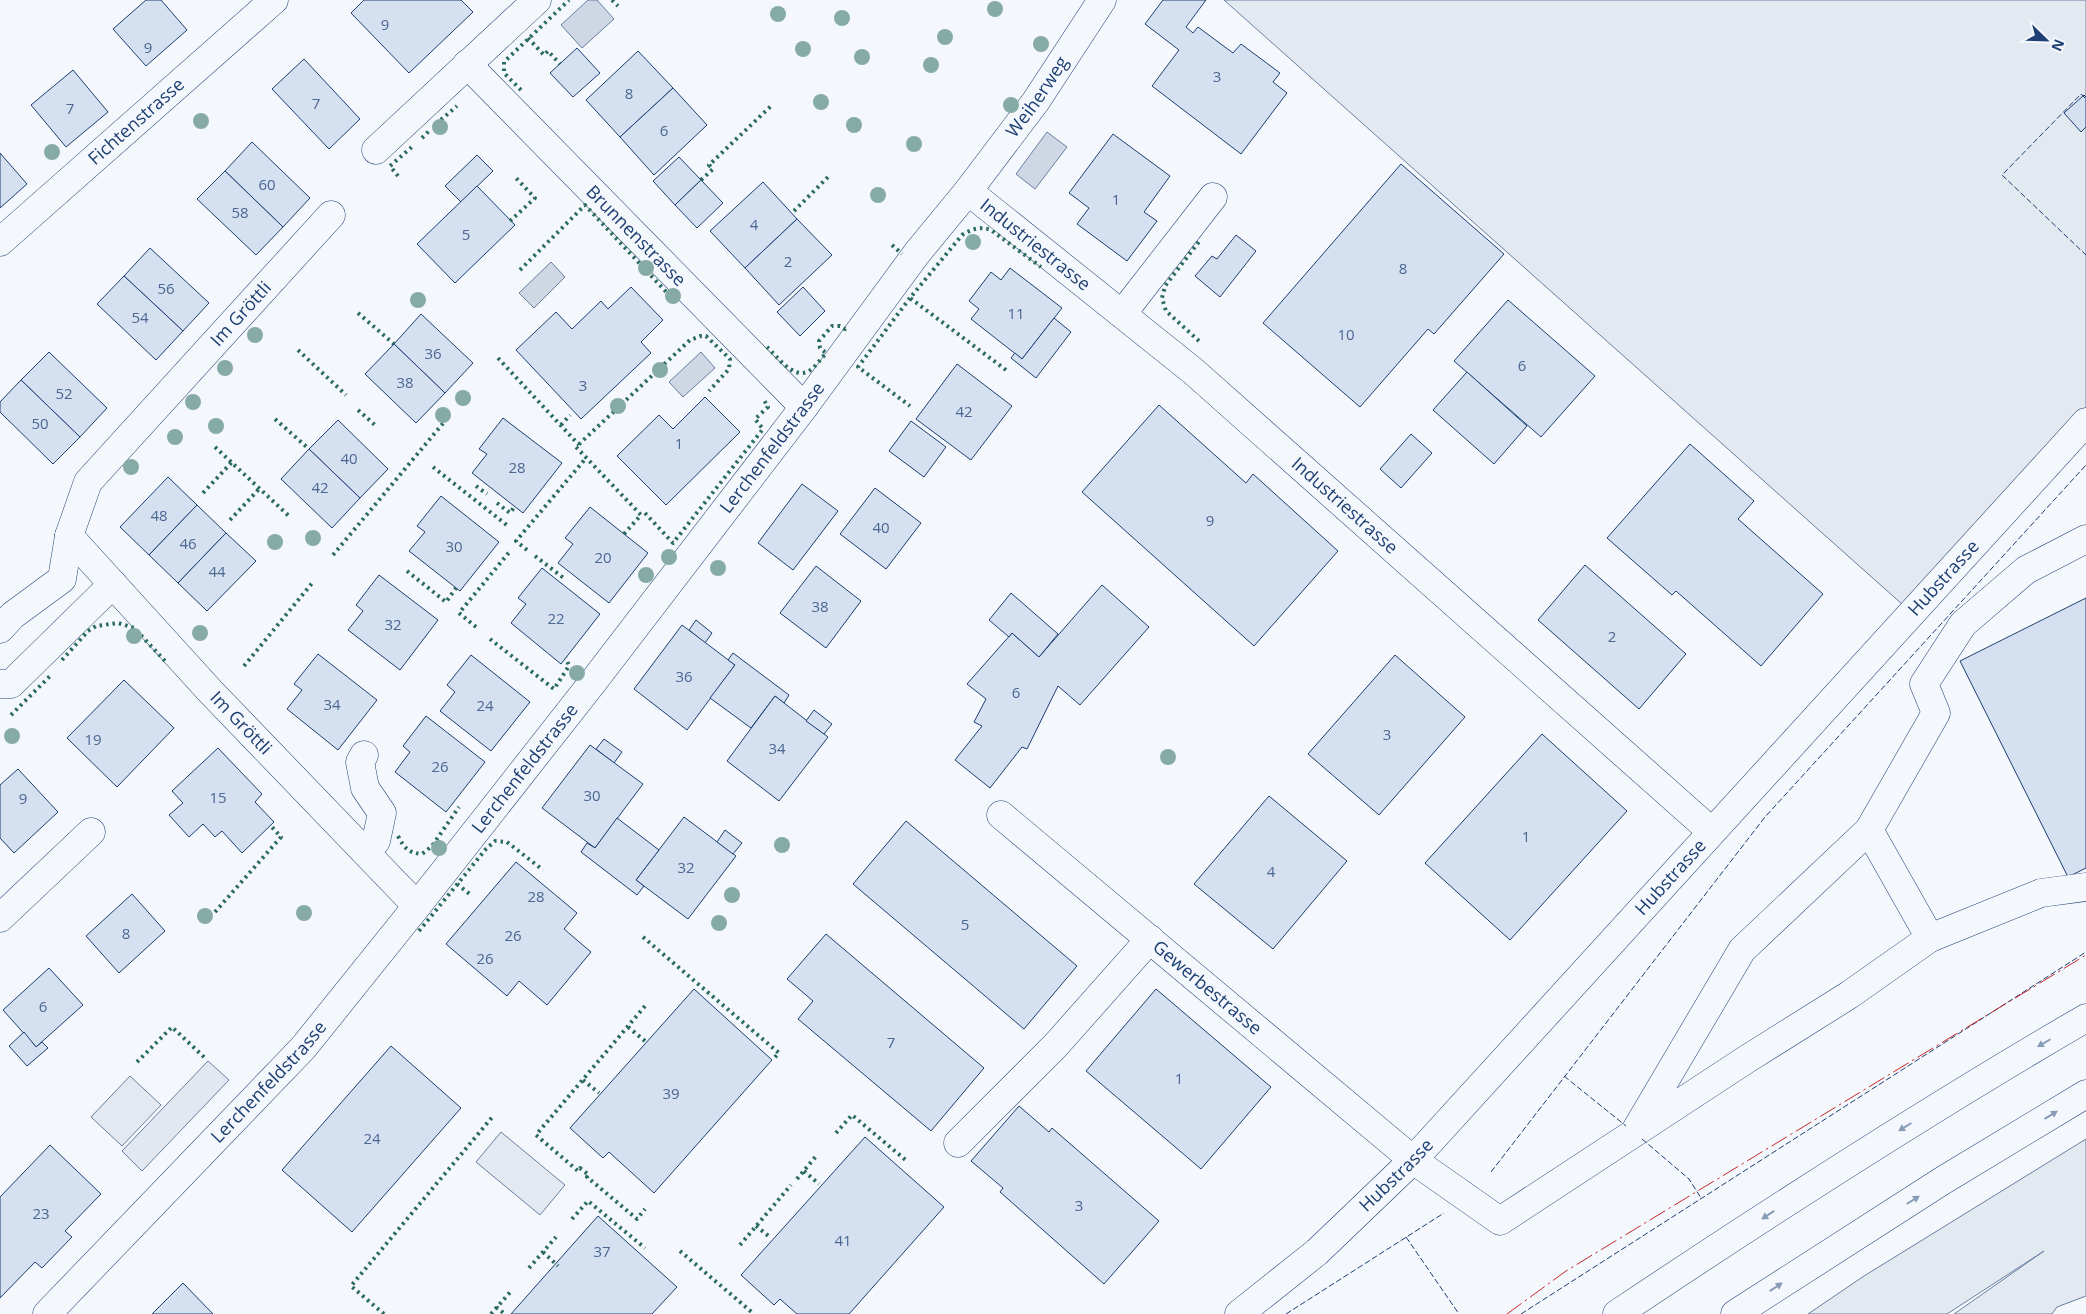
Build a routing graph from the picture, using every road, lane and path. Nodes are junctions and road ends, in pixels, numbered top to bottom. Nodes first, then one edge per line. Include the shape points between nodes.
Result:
1 (274, 0) edge
2 (537, 0) edge
3 (1102, 0) edge
4 (467, 64) junction
5 (376, 150) dead end
6 (968, 192) junction
7 (1213, 197) dead end
8 (331, 215) dead end
9 (0, 242) edge
10 (1122, 314) junction
11 (804, 408) junction
12 (2086, 422) edge
13 (69, 536) junction
14 (2086, 539) edge
15 (114, 584) junction
16 (0, 629) edge
17 (0, 684) edge
18 (364, 755) dead end
19 (1001, 815) dead end
20 (1869, 830) junction
21 (1712, 831) junction
22 (91, 832) dead end
23 (365, 852) junction
24 (2086, 886) edge
25 (417, 906) junction
26 (0, 918) edge
27 (1930, 938) junction
28 (1150, 939) junction
29 (2086, 1018) edge
30 (2086, 1094) edge
31 (1634, 1133) junction
32 (958, 1143) dead end
33 (1413, 1160) junction
34 (47, 1314) edge
35 (1239, 1314) edge
36 (1617, 1314) edge
37 (1735, 1314) edge

1 - 9 main road, Fichtenstrasse
2 - 4 main road
3 - 6 main road, Weiherweg via 1036,101
4 - 5 main road
4 - 11 main road, Brunnenstrasse
6 - 10 main road, Industriestrasse
6 - 11 main road, Lerchenfeldstrasse via 917,253
7 - 10 main road
8 - 13 main road, Im Gröttli via 88,482
10 - 21 main road, Industriestrasse via 1193,371
11 - 25 main road, Lerchenfeldstrasse
12 - 21 main road, Hubstrasse
13 - 15 main road, Im Gröttli
13 - 16 main road, Im Gröttli via 62,579 13,615
14 - 20 main road via 2026,570 1963,624 1924,684 1936,713
15 - 17 main road via 11,684
15 - 23 main road, Im Gröttli
18 - 23 main road via 360,762 365,788 382,813 376,841
19 - 28 main road, Gewerbestrasse
20 - 27 main road
20 - 31 main road via 1742,950
21 - 33 main road, Hubstrasse
22 - 26 main road
23 - 25 main road, Im Gröttli
24 - 27 main road via 2041,893
25 - 34 main road, Lerchenfeldstrasse via 303,1048
27 - 31 main road via 1849,996
28 - 32 main road via 1056,1045
28 - 33 main road, Gewerbestrasse
29 -> 36 main road via 1908,1125
37 -> 30 main road via 1942,1181
31 - 33 main road, Gewerbestrasse via 1500,1221
33 - 35 main road, Hubstrasse via 1318,1252

